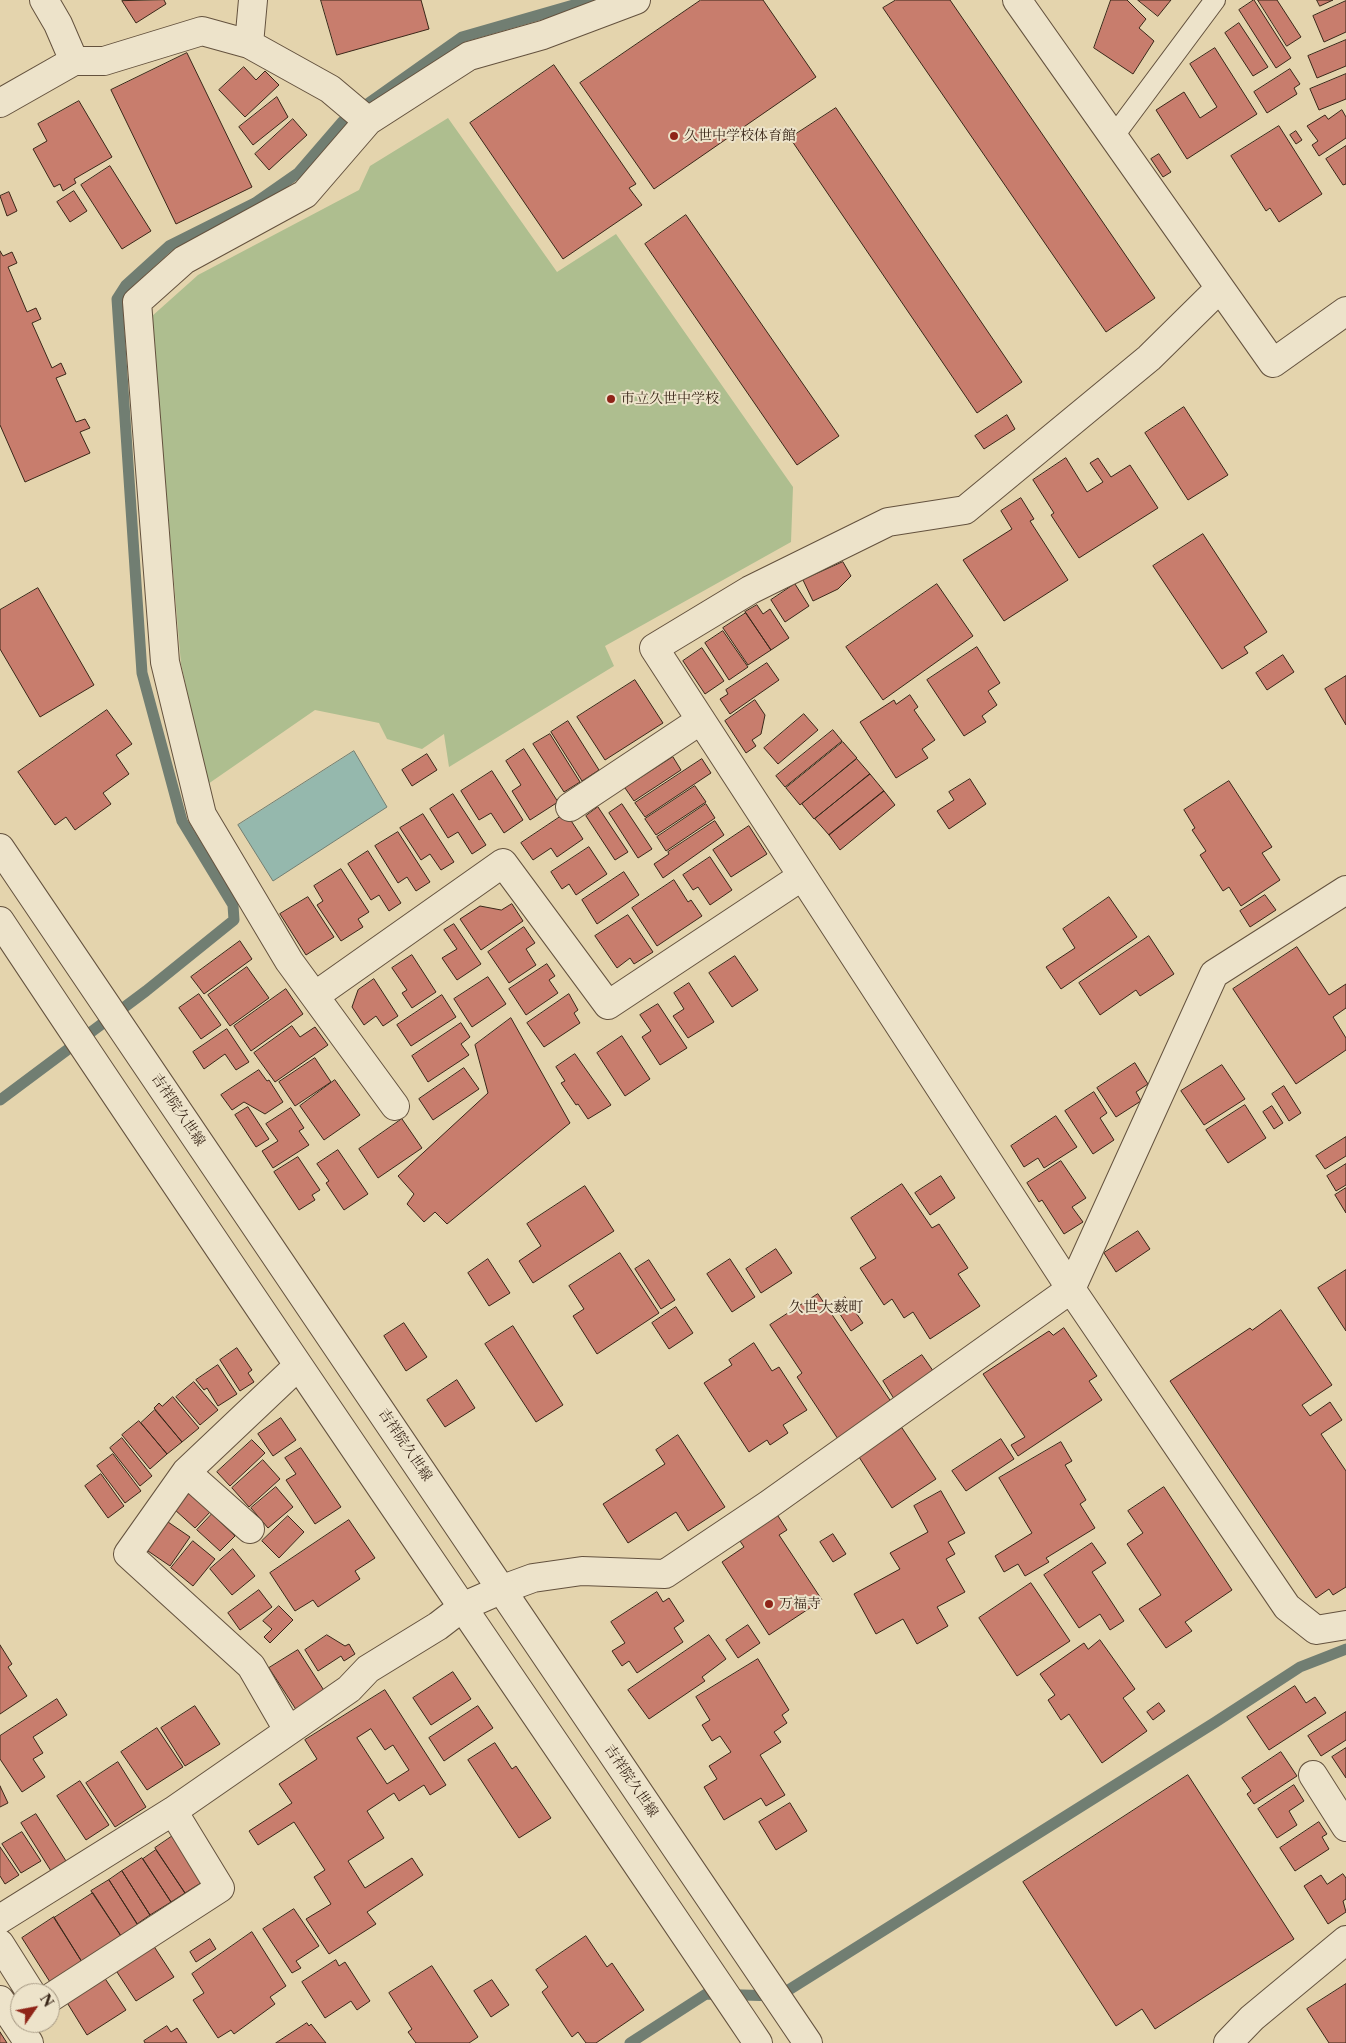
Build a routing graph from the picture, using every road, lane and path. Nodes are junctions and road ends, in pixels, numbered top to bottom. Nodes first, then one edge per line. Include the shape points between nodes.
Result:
1 (44, 0) edge
2 (253, 0) edge
3 (636, 0) edge
4 (1017, 0) edge
5 (1215, 0) edge
6 (250, 44) junction
7 (74, 61) junction
8 (0, 103) edge
9 (368, 121) junction
10 (1113, 137) junction
11 (1220, 288) junction
12 (1346, 311) edge
13 (701, 720) junction
14 (570, 807) dead end
15 (0, 848) edge
16 (801, 877) junction
17 (1346, 890) edge
18 (0, 921) edge
19 (316, 995) junction
20 (395, 1106) dead end
21 (1071, 1290) junction
22 (298, 1366) junction
23 (186, 1472) junction
24 (250, 1529) dead end
25 (503, 1589) junction
26 (464, 1606) junction
27 (1346, 1624) edge
28 (288, 1730) junction
29 (1313, 1775) dead end
30 (173, 1811) junction
31 (1346, 1827) edge
32 (0, 1919) edge
33 (1346, 1940) edge
34 (0, 1944) edge
35 (25, 1983) edge
36 (60, 1992) edge
37 (0, 2000) edge
38 (29, 2043) edge
39 (758, 2043) edge
40 (808, 2043) edge
41 (1228, 2043) edge

1 - 7 street
2 - 6 street
3 - 9 street via 544,35 469,56
4 - 10 street
5 - 10 lane
6 - 7 street via 202,31 104,61
6 - 9 street via 330,89
7 - 8 street
9 - 19 street via 305,194 184,260 137,302 165,662 202,815 289,961
10 - 11 street
11 - 12 street via 1273,363
11 - 13 street via 1149,358 964,510 888,522 750,590 654,648
13 - 14 street
13 - 16 street
15 - 25 street, 吉祥院久世線
16 - 19 street via 608,1005 503,863
16 - 21 street
17 - 21 street via 1214,974
18 - 22 street
19 - 20 street
21 - 25 street via 665,1574 582,1570 533,1578
21 - 27 street via 1287,1607 1316,1630
22 - 23 street
22 - 26 street
23 - 24 street
23 - 28 street via 128,1554 251,1666
25 - 26 street
25 - 40 street, 吉祥院久世線
26 - 28 street via 368,1669 349,1689
26 - 39 street
28 - 30 street
29 - 31 street
30 - 32 street
30 - 36 street via 220,1888
33 - 41 street via 1252,2018
34 - 35 street
37 - 38 street

